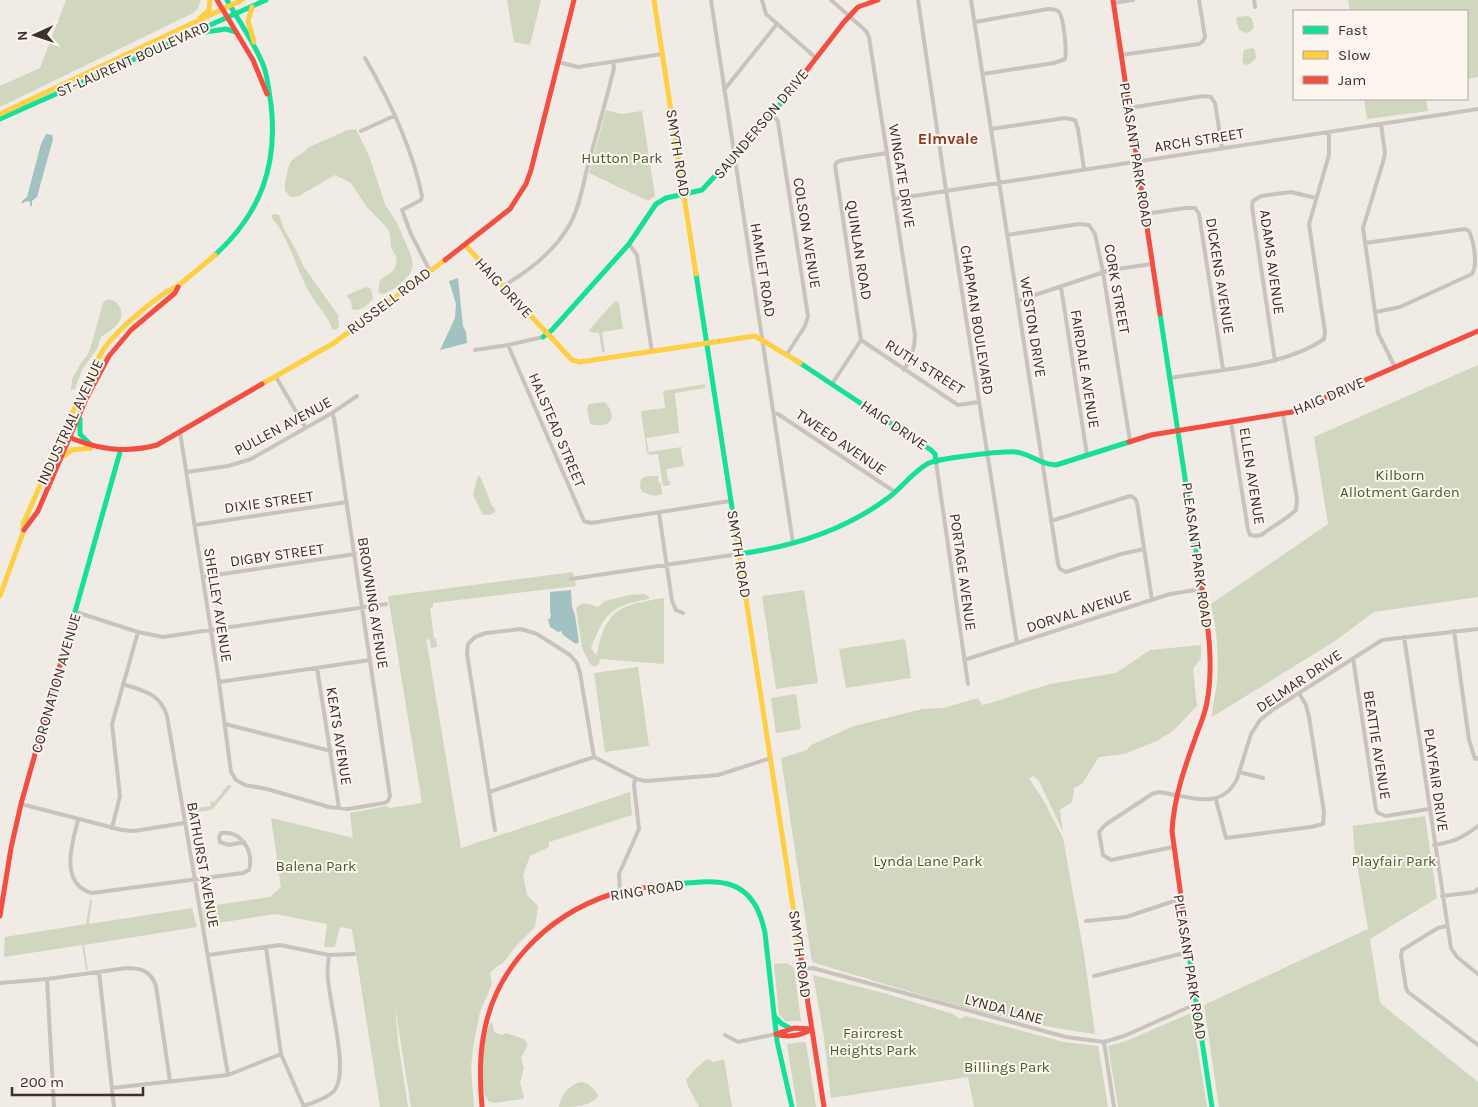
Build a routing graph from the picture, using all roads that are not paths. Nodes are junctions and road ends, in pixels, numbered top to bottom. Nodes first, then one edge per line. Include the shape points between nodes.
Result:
1 (210, 0) edge
2 (217, 0) edge
3 (227, 0) edge
4 (242, 0) edge
5 (266, 0) edge
6 (574, 0) edge
7 (654, 0) edge
8 (711, 0) edge
9 (762, 0) edge
10 (831, 0) edge
11 (878, 0) edge
12 (918, 0) edge
13 (971, 0) edge
14 (1133, 0) edge
15 (1199, 0) edge
16 (1254, 0) edge
17 (1113, 2) edge
18 (230, 6) junction
19 (252, 6) junction
20 (1254, 7) dead end
21 (222, 9) junction
22 (235, 14) junction
23 (227, 17) junction
24 (849, 17) junction
25 (975, 22) junction
26 (194, 23) junction
27 (777, 24) junction
28 (236, 32) junction
29 (181, 38) junction
30 (257, 52) junction
31 (662, 54) junction
32 (1121, 55) junction
33 (365, 58) dead end
34 (816, 58) junction
35 (558, 62) junction
36 (613, 62) junction
37 (983, 74) junction
38 (724, 90) junction
39 (269, 99) junction
40 (1129, 108) junction
41 (1478, 109) edge
42 (773, 113) junction
43 (0, 114) edge
44 (394, 116) junction
45 (0, 120) edge
46 (1381, 124) junction
47 (991, 130) junction
48 (361, 131) dead end
49 (1329, 132) junction
50 (1222, 148) junction
51 (888, 154) junction
52 (734, 158) junction
53 (1137, 160) junction
54 (1084, 169) junction
55 (999, 182) junction
56 (946, 190) junction
57 (684, 194) junction
58 (1316, 198) junction
59 (894, 199) junction
60 (1145, 214) junction
61 (1007, 235) junction
62 (1365, 243) junction
63 (629, 244) junction
64 (465, 245) junction
65 (1152, 264) junction
66 (430, 271) junction
67 (1103, 272) junction
68 (178, 286) junction
69 (504, 286) junction
70 (1061, 287) junction
71 (1017, 301) junction
72 (1376, 312) junction
73 (1478, 331) edge
74 (545, 335) junction
75 (763, 340) junction
76 (861, 340) junction
77 (707, 343) junction
78 (508, 345) junction
79 (475, 350) dead end
80 (652, 352) junction
81 (787, 354) junction
82 (1275, 361) junction
83 (1395, 367) junction
84 (1223, 369) junction
85 (904, 370) junction
86 (276, 378) junction
87 (1170, 378) junction
88 (832, 384) junction
89 (357, 396) dead end
90 (979, 402) junction
91 (332, 413) junction
92 (774, 413) junction
93 (80, 414) junction
94 (1283, 414) junction
95 (1231, 422) junction
96 (305, 427) junction
97 (1179, 430) junction
98 (180, 432) junction
99 (62, 434) junction
100 (70, 438) junction
101 (1130, 441) junction
102 (94, 448) junction
103 (120, 452) junction
104 (987, 455) junction
105 (1087, 455) junction
106 (62, 458) junction
107 (936, 462) junction
108 (1043, 463) junction
109 (187, 472) junction
110 (896, 492) junction
111 (730, 501) junction
112 (346, 502) junction
113 (659, 513) junction
114 (1051, 521) junction
115 (195, 524) junction
116 (24, 530) junction
117 (793, 543) junction
118 (1144, 549) junction
119 (355, 554) junction
120 (739, 554) junction
121 (666, 564) junction
122 (203, 577) junction
123 (571, 579) dead end
124 (1202, 589) junction
125 (0, 596) edge
126 (1152, 600) junction
127 (386, 604) dead end
128 (363, 607) junction
129 (76, 612) junction
130 (683, 613) dead end
131 (1478, 629) edge
132 (211, 630) junction
133 (1454, 631) junction
134 (138, 632) junction
135 (1404, 637) junction
136 (1017, 643) junction
137 (1353, 658) junction
138 (370, 660) junction
139 (964, 660) junction
140 (317, 668) junction
141 (219, 682) junction
142 (123, 684) junction
143 (968, 684) dead end
144 (1299, 693) junction
145 (225, 724) junction
146 (331, 751) junction
147 (594, 757) junction
148 (771, 758) junction
149 (1478, 758) edge
150 (1239, 772) junction
151 (635, 778) junction
152 (1263, 778) dead end
153 (489, 792) junction
154 (1177, 795) junction
155 (1216, 800) junction
156 (21, 804) junction
157 (339, 808) junction
158 (1429, 809) junction
159 (78, 820) junction
160 (184, 823) junction
161 (1478, 826) edge
162 (112, 828) junction
163 (495, 830) dead end
164 (244, 842) junction
165 (1434, 844) junction
166 (1173, 847) junction
167 (194, 881) junction
168 (1478, 890) edge
169 (620, 892) junction
170 (1442, 896) junction
171 (1180, 899) junction
172 (0, 916) edge
173 (1086, 921) dead end
174 (1447, 926) junction
175 (266, 947) junction
176 (1188, 952) junction
177 (354, 954) dead end
178 (208, 955) junction
179 (329, 955) junction
180 (803, 969) junction
181 (99, 972) junction
182 (1478, 973) edge
183 (1094, 976) dead end
184 (47, 979) junction
185 (0, 983) edge
186 (1196, 1004) junction
187 (774, 1016) junction
188 (792, 1029) junction
189 (812, 1029) junction
190 (776, 1034) junction
191 (725, 1035) dead end
192 (1104, 1042) junction
193 (1478, 1045) edge
194 (282, 1054) junction
195 (228, 1075) junction
196 (170, 1081) junction
197 (112, 1088) junction
198 (304, 1106) edge
199 (54, 1107) edge
200 (114, 1107) edge
201 (482, 1107) edge
202 (792, 1107) edge
203 (824, 1107) edge
204 (1114, 1107) edge
205 (1212, 1107) edge

1 - 26 street via 207,12
2 - 21 street, INDUSTRIAL AVENUE
3 - 18 street, INDUSTRIAL AVENUE
4 - 18 street, ST-LAURENT BOULEVARD
5 - 19 street, ST-LAURENT BOULEVARD
6 - 35 street, RUSSELL ROAD
7 - 31 street, SMYTH ROAD
8 - 38 street, HAMLET ROAD
9 - 27 street via 766,14
10 - 24 street, WINGATE DRIVE
11 - 24 street, SAUNDERSON DRIVE via 858,8
12 - 56 street, CHAPMAN BOULEVARD
13 - 25 street, WESTON DRIVE
14 - 17 street
15 - 32 street via 1205,37 1199,44
16 - 20 street
17 - 32 street, PLEASANT PARK ROAD
18 - 21 street, ST-LAURENT BOULEVARD
18 - 22 street, INDUSTRIAL AVENUE
19 - 22 street, ST-LAURENT BOULEVARD
19 - 30 street via 248,21
21 - 23 street, INDUSTRIAL AVENUE
21 - 26 street, ST-LAURENT BOULEVARD
22 - 23 street, ST-LAURENT BOULEVARD
22 - 30 street, INDUSTRIAL AVENUE
23 - 28 street, INDUSTRIAL AVENUE
23 - 29 street, ST-LAURENT BOULEVARD
24 - 34 street, SAUNDERSON DRIVE
24 - 51 street, WINGATE DRIVE via 869,37
25 - 37 street, WESTON DRIVE
25 - 37 street via 1055,9 1061,18 1065,59
26 - 43 street, ST-LAURENT BOULEVARD
27 - 34 street
27 - 38 street
28 - 29 street via 217,29
28 - 39 street, INDUSTRIAL AVENUE via 253,60
29 - 45 street, ST-LAURENT BOULEVARD
30 - 39 street, INDUSTRIAL AVENUE via 267,76
31 - 36 street
31 - 57 street, SMYTH ROAD
32 - 40 street, PLEASANT PARK ROAD
33 - 44 street
34 - 42 street, SAUNDERSON DRIVE
35 - 36 street via 578,67
35 - 64 street, RUSSELL ROAD via 526,184 510,209
36 - 69 street via 600,122 571,223 554,248
37 - 47 street, WESTON DRIVE
38 - 52 street, HAMLET ROAD
39 - 68 street, INDUSTRIAL AVENUE via 272,120 270,166 250,216 227,244
40 - 50 street via 1203,96 1211,98 1215,103
40 - 53 street, PLEASANT PARK ROAD
41 - 46 street, ARCH STREET
42 - 52 street, SAUNDERSON DRIVE
42 - 81 street, COLSON AVENUE via 778,122 808,316
44 - 48 street
44 - 66 street via 413,159 422,196 421,200 402,210
46 - 49 street, ARCH STREET
46 - 62 street via 1385,152 1363,228
47 - 54 street via 1066,118 1075,120
47 - 55 street, WESTON DRIVE
49 - 50 street, ARCH STREET
49 - 58 street via 1329,155
50 - 53 street, ARCH STREET
51 - 59 street, WINGATE DRIVE
51 - 76 street, QUINLAN ROAD via 844,160 835,165
52 - 57 street, SAUNDERSON DRIVE via 702,190
52 - 75 street, HAMLET ROAD
53 - 54 street, ARCH STREET
53 - 60 street, PLEASANT PARK ROAD
54 - 55 street, ARCH STREET
55 - 56 street, ARCH STREET
55 - 61 street, WESTON DRIVE
56 - 59 street, ARCH STREET
56 - 90 street, CHAPMAN BOULEVARD
57 - 63 street, SAUNDERSON DRIVE via 656,204
57 - 77 street, SMYTH ROAD
58 - 82 street via 1308,224 1324,339
58 - 82 street, ADAMS AVENUE via 1291,192 1261,196 1253,201
59 - 85 street, WINGATE DRIVE via 915,335 913,355
60 - 65 street, PLEASANT PARK ROAD
60 - 84 street, DICKENS AVENUE via 1196,208
61 - 67 street, CORK STREET via 1089,225
61 - 71 street, WESTON DRIVE
62 - 72 street
62 - 72 street via 1465,229 1470,231 1476,264 1472,274 1400,307
63 - 74 street, SAUNDERSON DRIVE
63 - 80 street via 637,255
64 - 66 street, RUSSELL ROAD
64 - 69 street, HAIG DRIVE
65 - 67 street
65 - 87 street, PLEASANT PARK ROAD
66 - 86 street, RUSSELL ROAD via 334,343
67 - 70 street
67 - 101 street, CORK STREET
68 - 93 street, INDUSTRIAL AVENUE via 175,293 141,320 118,344
68 - 99 street, INDUSTRIAL AVENUE via 140,313 104,349
69 - 74 street, HAIG DRIVE
70 - 71 street
70 - 105 street, FAIRDALE AVENUE
71 - 108 street, WESTON DRIVE
72 - 83 street via 1378,333
73 - 83 street, HAIG DRIVE
74 - 78 street
74 - 80 street, HAIG DRIVE via 572,360 580,362
75 - 77 street, HAIG DRIVE via 755,336
75 - 81 street, HAIG DRIVE
75 - 92 street, HAMLET ROAD
76 - 85 street, RUTH STREET
76 - 88 street
77 - 80 street, HAIG DRIVE
77 - 111 street, SMYTH ROAD
78 - 79 street
78 - 113 street, HALSTEAD STREET via 584,521
81 - 88 street, HAIG DRIVE
82 - 84 street
83 - 94 street, HAIG DRIVE
84 - 87 street
85 - 90 street, RUTH STREET via 958,405
86 - 96 street
86 - 98 street, RUSSELL ROAD
87 - 97 street, PLEASANT PARK ROAD
88 - 107 street, HAIG DRIVE via 934,452
89 - 91 street, PULLEN AVENUE
90 - 104 street, CHAPMAN BOULEVARD
91 - 96 street, PULLEN AVENUE
91 - 112 street, BROWNING AVENUE
92 - 110 street, TWEED AVENUE
92 - 117 street, HAMLET ROAD
93 - 100 street, INDUSTRIAL AVENUE
93 - 102 street via 80,434
94 - 95 street, HAIG DRIVE
94 - 95 street, ELLEN AVENUE via 1296,510 1256,536 1250,534 1247,526
95 - 97 street, HAIG DRIVE
96 - 109 street, PULLEN AVENUE via 242,462
97 - 101 street, HAIG DRIVE
97 - 124 street, PLEASANT PARK ROAD
98 - 103 street, RUSSELL ROAD via 157,445
98 - 109 street, SHELLEY AVENUE
99 - 100 street, RUSSELL ROAD
99 - 116 street, INDUSTRIAL AVENUE
100 - 102 street, RUSSELL ROAD
100 - 106 street, INDUSTRIAL AVENUE
101 - 105 street, HAIG DRIVE
102 - 103 street, RUSSELL ROAD
102 - 106 street via 72,450
103 - 129 street, CORONATION AVENUE
104 - 107 street, HAIG DRIVE
104 - 108 street, HAIG DRIVE via 1015,452
104 - 136 street, CHAPMAN BOULEVARD
105 - 108 street, HAIG DRIVE via 1056,465
106 - 116 street, INDUSTRIAL AVENUE via 30,524
107 - 110 street via 927,465
107 - 139 street, PORTAGE AVENUE
108 - 114 street, WESTON DRIVE
109 - 115 street, SHELLEY AVENUE
110 - 117 street via 864,513
111 - 113 street
111 - 120 street, SMYTH ROAD
112 - 115 street, DIXIE STREET
112 - 119 street, BROWNING AVENUE
113 - 121 street
114 - 118 street, WESTON DRIVE via 1058,564 1066,572
114 - 118 street via 1130,496 1136,499
115 - 122 street, SHELLEY AVENUE
116 - 125 street, INDUSTRIAL AVENUE
117 - 120 street
118 - 126 street
119 - 122 street, DIGBY STREET
119 - 128 street, BROWNING AVENUE
120 - 121 street
120 - 148 street, SMYTH ROAD
121 - 123 street
121 - 130 street via 674,606
122 - 132 street, SHELLEY AVENUE
124 - 126 street, DORVAL AVENUE
124 - 154 street, PLEASANT PARK ROAD via 1211,665 1207,700
126 - 136 street, DORVAL AVENUE
127 - 128 street
128 - 132 street
128 - 138 street, BROWNING AVENUE
129 - 134 street
129 - 156 street, CORONATION AVENUE
131 - 133 street, DELMAR DRIVE
132 - 134 street via 164,637
132 - 141 street, SHELLEY AVENUE
133 - 135 street, DELMAR DRIVE
133 - 149 street via 1469,740 1472,754
134 - 142 street
135 - 137 street, DELMAR DRIVE via 1382,640
135 - 158 street, PLAYFAIR DRIVE
136 - 139 street, DORVAL AVENUE
137 - 144 street, DELMAR DRIVE
137 - 158 street, BEATTIE AVENUE via 1376,810 1386,816
138 - 140 street
138 - 157 street, BROWNING AVENUE via 390,796 384,803
139 - 143 street, PORTAGE AVENUE
140 - 141 street
140 - 146 street, KEATS AVENUE
141 - 145 street, SHELLEY AVENUE
142 - 160 street, BATHURST AVENUE via 149,693 164,706
142 - 162 street via 112,724 120,796
144 - 150 street, DELMAR DRIVE via 1260,720 1251,734
144 - 155 street via 1309,717 1324,812 1323,824 1226,838
145 - 146 street
145 - 157 street, SHELLEY AVENUE via 231,772 236,780
146 - 157 street, KEATS AVENUE
147 - 151 street
147 - 153 street
147 - 153 street via 580,672 570,655 537,634 521,629 479,635 468,644 467,654
148 - 151 street via 710,776
148 - 180 street, SMYTH ROAD
150 - 152 street
150 - 155 street, DELMAR DRIVE via 1234,786
151 - 169 street via 639,829 619,874
153 - 163 street
154 - 155 street
154 - 166 street, PLEASANT PARK ROAD via 1173,814
154 - 166 street via 1152,794 1099,832 1103,855 1111,860
156 - 159 street
156 - 172 street, CORONATION AVENUE
158 - 165 street, PLAYFAIR DRIVE
159 - 162 street
159 - 167 street via 70,858 71,872 83,890 97,893
160 - 162 street via 134,831
160 - 167 street, BATHURST AVENUE
161 - 165 street via 1462,838
164 - 164 street via 224,844 219,837 222,832 228,832
164 - 167 street via 250,864 248,872
165 - 170 street, PLAYFAIR DRIVE
166 - 171 street, PLEASANT PARK ROAD
167 - 178 street, BATHURST AVENUE
168 - 170 street
169 - 187 street, RING ROAD via 715,881 730,884 745,893 754,903 763,923
169 - 201 street, RING ROAD via 581,906 556,922 531,943 510,968 491,1006 482,1039 479,1078
170 - 174 street, PLAYFAIR DRIVE
171 - 173 street via 1126,916
171 - 176 street, PLEASANT PARK ROAD
174 - 182 street, PLAYFAIR DRIVE via 1451,948 1457,957
174 - 193 street via 1402,950 1406,988
175 - 178 street
175 - 179 street via 280,945
175 - 194 street
176 - 183 street
176 - 186 street, PLEASANT PARK ROAD
177 - 179 street
178 - 195 street, BATHURST AVENUE
179 - 198 street via 328,980 340,1079 331,1094
180 - 189 street, SMYTH ROAD
180 - 192 street, LYNDA LANE via 813,968 1066,1037
181 - 184 street
181 - 196 street via 137,968 154,979
181 - 197 street
184 - 185 street
184 - 199 street
186 - 192 street, LYNDA LANE
186 - 205 street, PLEASANT PARK ROAD
187 - 188 street
187 - 190 street, RING ROAD
188 - 189 street
188 - 190 street
189 - 190 street via 784,1037
189 - 203 street, SMYTH ROAD
190 - 191 street via 738,1042
190 - 202 street, RING ROAD
192 - 204 street
194 - 195 street
194 - 198 street
195 - 196 street
196 - 197 street
197 - 200 street

